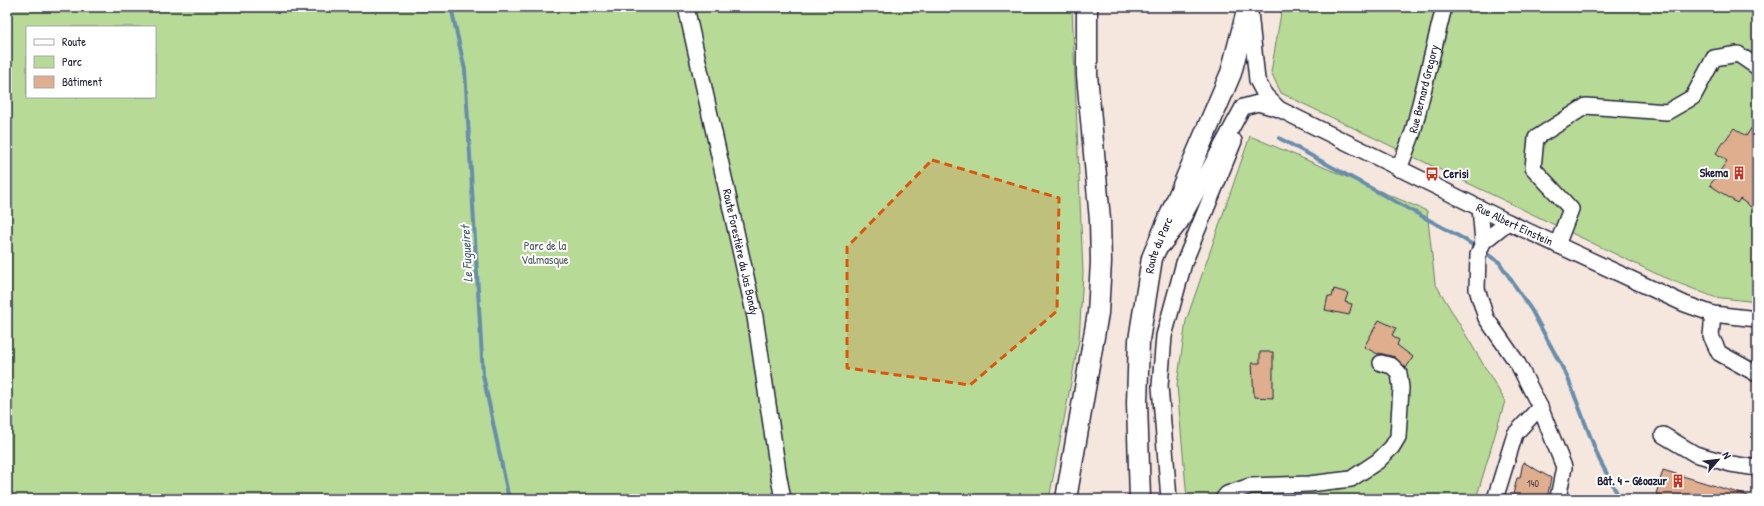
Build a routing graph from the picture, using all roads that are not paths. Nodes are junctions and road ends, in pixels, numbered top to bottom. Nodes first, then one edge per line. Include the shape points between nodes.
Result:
1 (686, 7) edge
2 (1087, 7) edge
3 (1249, 7) edge
4 (1444, 7) edge
5 (1757, 67) edge
6 (1279, 109) junction
7 (1399, 169) junction
8 (1480, 208) junction
9 (1508, 222) junction
10 (1557, 245) junction
11 (1480, 249) junction
12 (1152, 258) junction
13 (1713, 314) junction
14 (1757, 319) edge
15 (1381, 363) dead end
16 (1757, 374) edge
17 (1540, 407) junction
18 (1077, 433) junction
19 (1663, 435) dead end
20 (1757, 468) edge
21 (1558, 498) dead end
22 (784, 499) edge
23 (1055, 499) edge
24 (1066, 499) edge
25 (1140, 499) edge
26 (1169, 499) edge
27 (1223, 499) edge
28 (1495, 499) edge

1 - 22 street, Route Forestière du Jas Bondy via 755,317
2 - 18 main road via 1087,75 1102,262 1098,313
3 - 6 street via 1257,80 1265,95
3 - 12 main road, Route du Parc via 1230,73
4 - 7 street, Rue Bernard Gregory via 1413,132
5 - 10 street via 1738,54 1714,58 1693,98 1667,112 1586,106 1536,138 1533,168 1571,209
6 - 7 street, Rue Albert Einstein
6 - 12 street via 1258,103 1243,107 1180,223
6 - 26 street via 1256,111 1245,119 1233,142 1184,263 1169,314 1162,350 1160,386
7 - 8 street, Rue Albert Einstein
8 - 9 street, Rue Albert Einstein
8 - 11 street
9 - 10 street, Rue Albert Einstein
9 - 11 street
10 - 13 street, Rue Albert Einstein via 1685,304
11 - 17 street via 1477,290 1486,318 1518,364
12 - 25 main road, Route du Parc via 1139,340 1137,403
13 - 14 street, Rue Albert Einstein
13 - 16 street via 1711,336 1719,354
15 - 27 street via 1392,366 1399,373 1401,388 1398,437 1378,461 1351,479 1309,484 1250,486 1227,494
17 - 21 street via 1564,467
17 - 28 street via 1515,434
18 - 23 main road via 1064,460
18 - 24 main road
19 - 20 street via 1695,454

